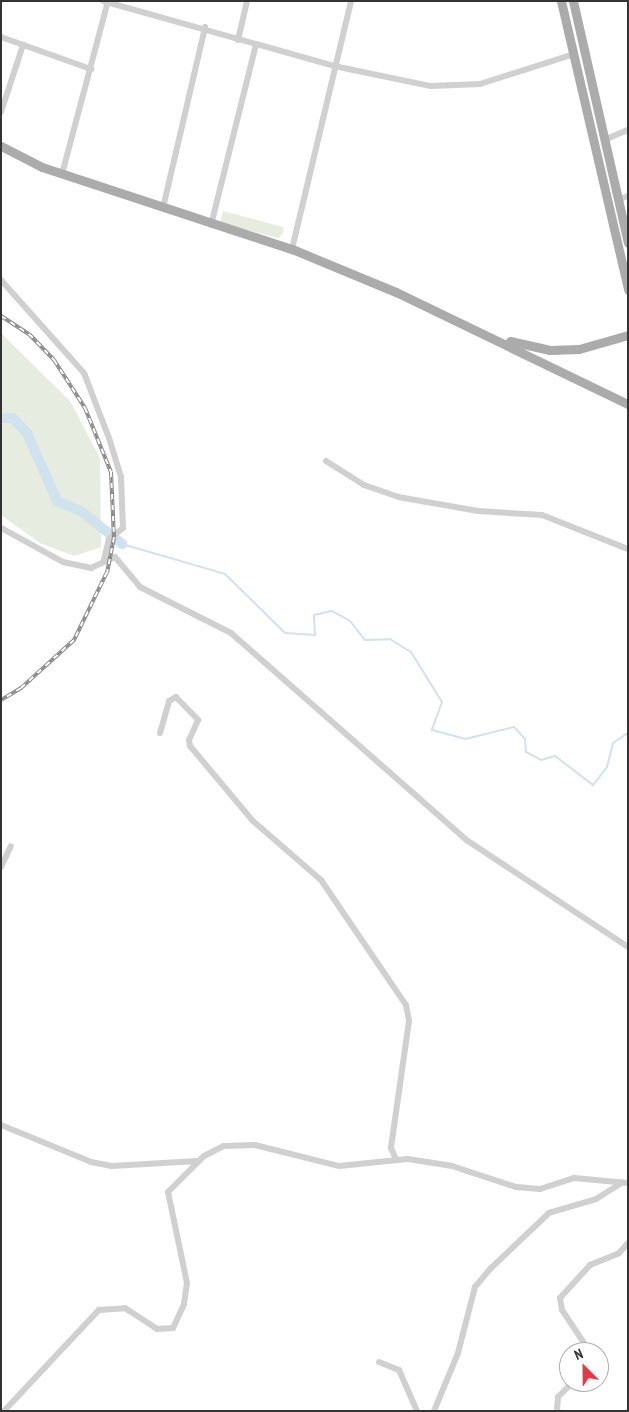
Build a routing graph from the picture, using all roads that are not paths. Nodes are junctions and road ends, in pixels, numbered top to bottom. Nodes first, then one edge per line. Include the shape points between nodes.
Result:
1 (246, 1) edge
2 (351, 1) edge
3 (561, 1) edge
4 (573, 1) edge
5 (106, 2) edge
6 (205, 27) junction
7 (1, 37) edge
8 (238, 40) junction
9 (23, 45) junction
10 (256, 45) junction
11 (571, 55) junction
12 (334, 66) junction
13 (91, 69) junction
14 (1, 112) edge
15 (628, 130) edge
16 (604, 140) junction
17 (1, 146) edge
18 (62, 174) junction
19 (628, 196) edge
20 (618, 200) junction
21 (163, 208) junction
22 (211, 225) junction
23 (628, 243) edge
24 (292, 249) junction
25 (1, 280) edge
26 (628, 290) edge
27 (628, 335) edge
28 (492, 337) junction
29 (628, 404) edge
30 (326, 461) dead end
31 (1, 528) edge
32 (628, 549) edge
33 (104, 560) junction
34 (160, 732) dead end
35 (11, 846) dead end
36 (1, 867) edge
37 (628, 947) edge
38 (1, 1125) edge
39 (396, 1159) junction
40 (198, 1160) junction
41 (625, 1183) edge
42 (628, 1243) edge
43 (583, 1342) edge
44 (380, 1362) dead end
45 (564, 1392) edge
46 (4, 1411) edge
47 (417, 1411) edge
48 (434, 1411) edge
49 (556, 1411) edge

1 - 8 street
2 - 12 street
3 - 11 main road
4 - 16 main road
5 - 6 street
5 - 13 street
6 - 8 street
6 - 21 street
7 - 9 street
8 - 10 street
9 - 13 street
9 - 14 street
10 - 12 street
10 - 22 street
11 - 12 street via 465,87 431,86
11 - 26 main road
12 - 24 street
13 - 18 street
15 - 16 street
16 - 20 main road
17 - 18 main road
18 - 21 main road
19 - 20 street
20 - 23 main road
21 - 22 main road
22 - 24 main road
24 - 28 main road
25 - 33 street via 84,373 109,438 121,477 123,528 109,539
27 - 28 main road via 579,350 550,350
28 - 29 main road
30 - 32 street via 364,485 398,497 478,511 542,515
31 - 33 street via 63,562 91,568
33 - 37 street via 115,557 140,587 244,641 300,696 468,841 504,869
34 - 39 street via 169,701 176,697 198,720 188,740 190,746 253,821 321,880 406,1004 410,1021 391,1148
35 - 36 street
38 - 40 street via 91,1162 112,1166
39 - 40 street via 318,1164 255,1145 224,1146
39 - 41 street via 452,1166 516,1187 540,1189 574,1178
40 - 46 street via 168,1192 187,1283 184,1304 173,1328 156,1329 125,1308 99,1310
41 - 48 street via 596,1199 549,1213 490,1269 475,1287 458,1353
42 - 43 street via 619,1253 590,1265 560,1298 562,1310
44 - 47 street via 399,1370
45 - 49 street via 558,1398

